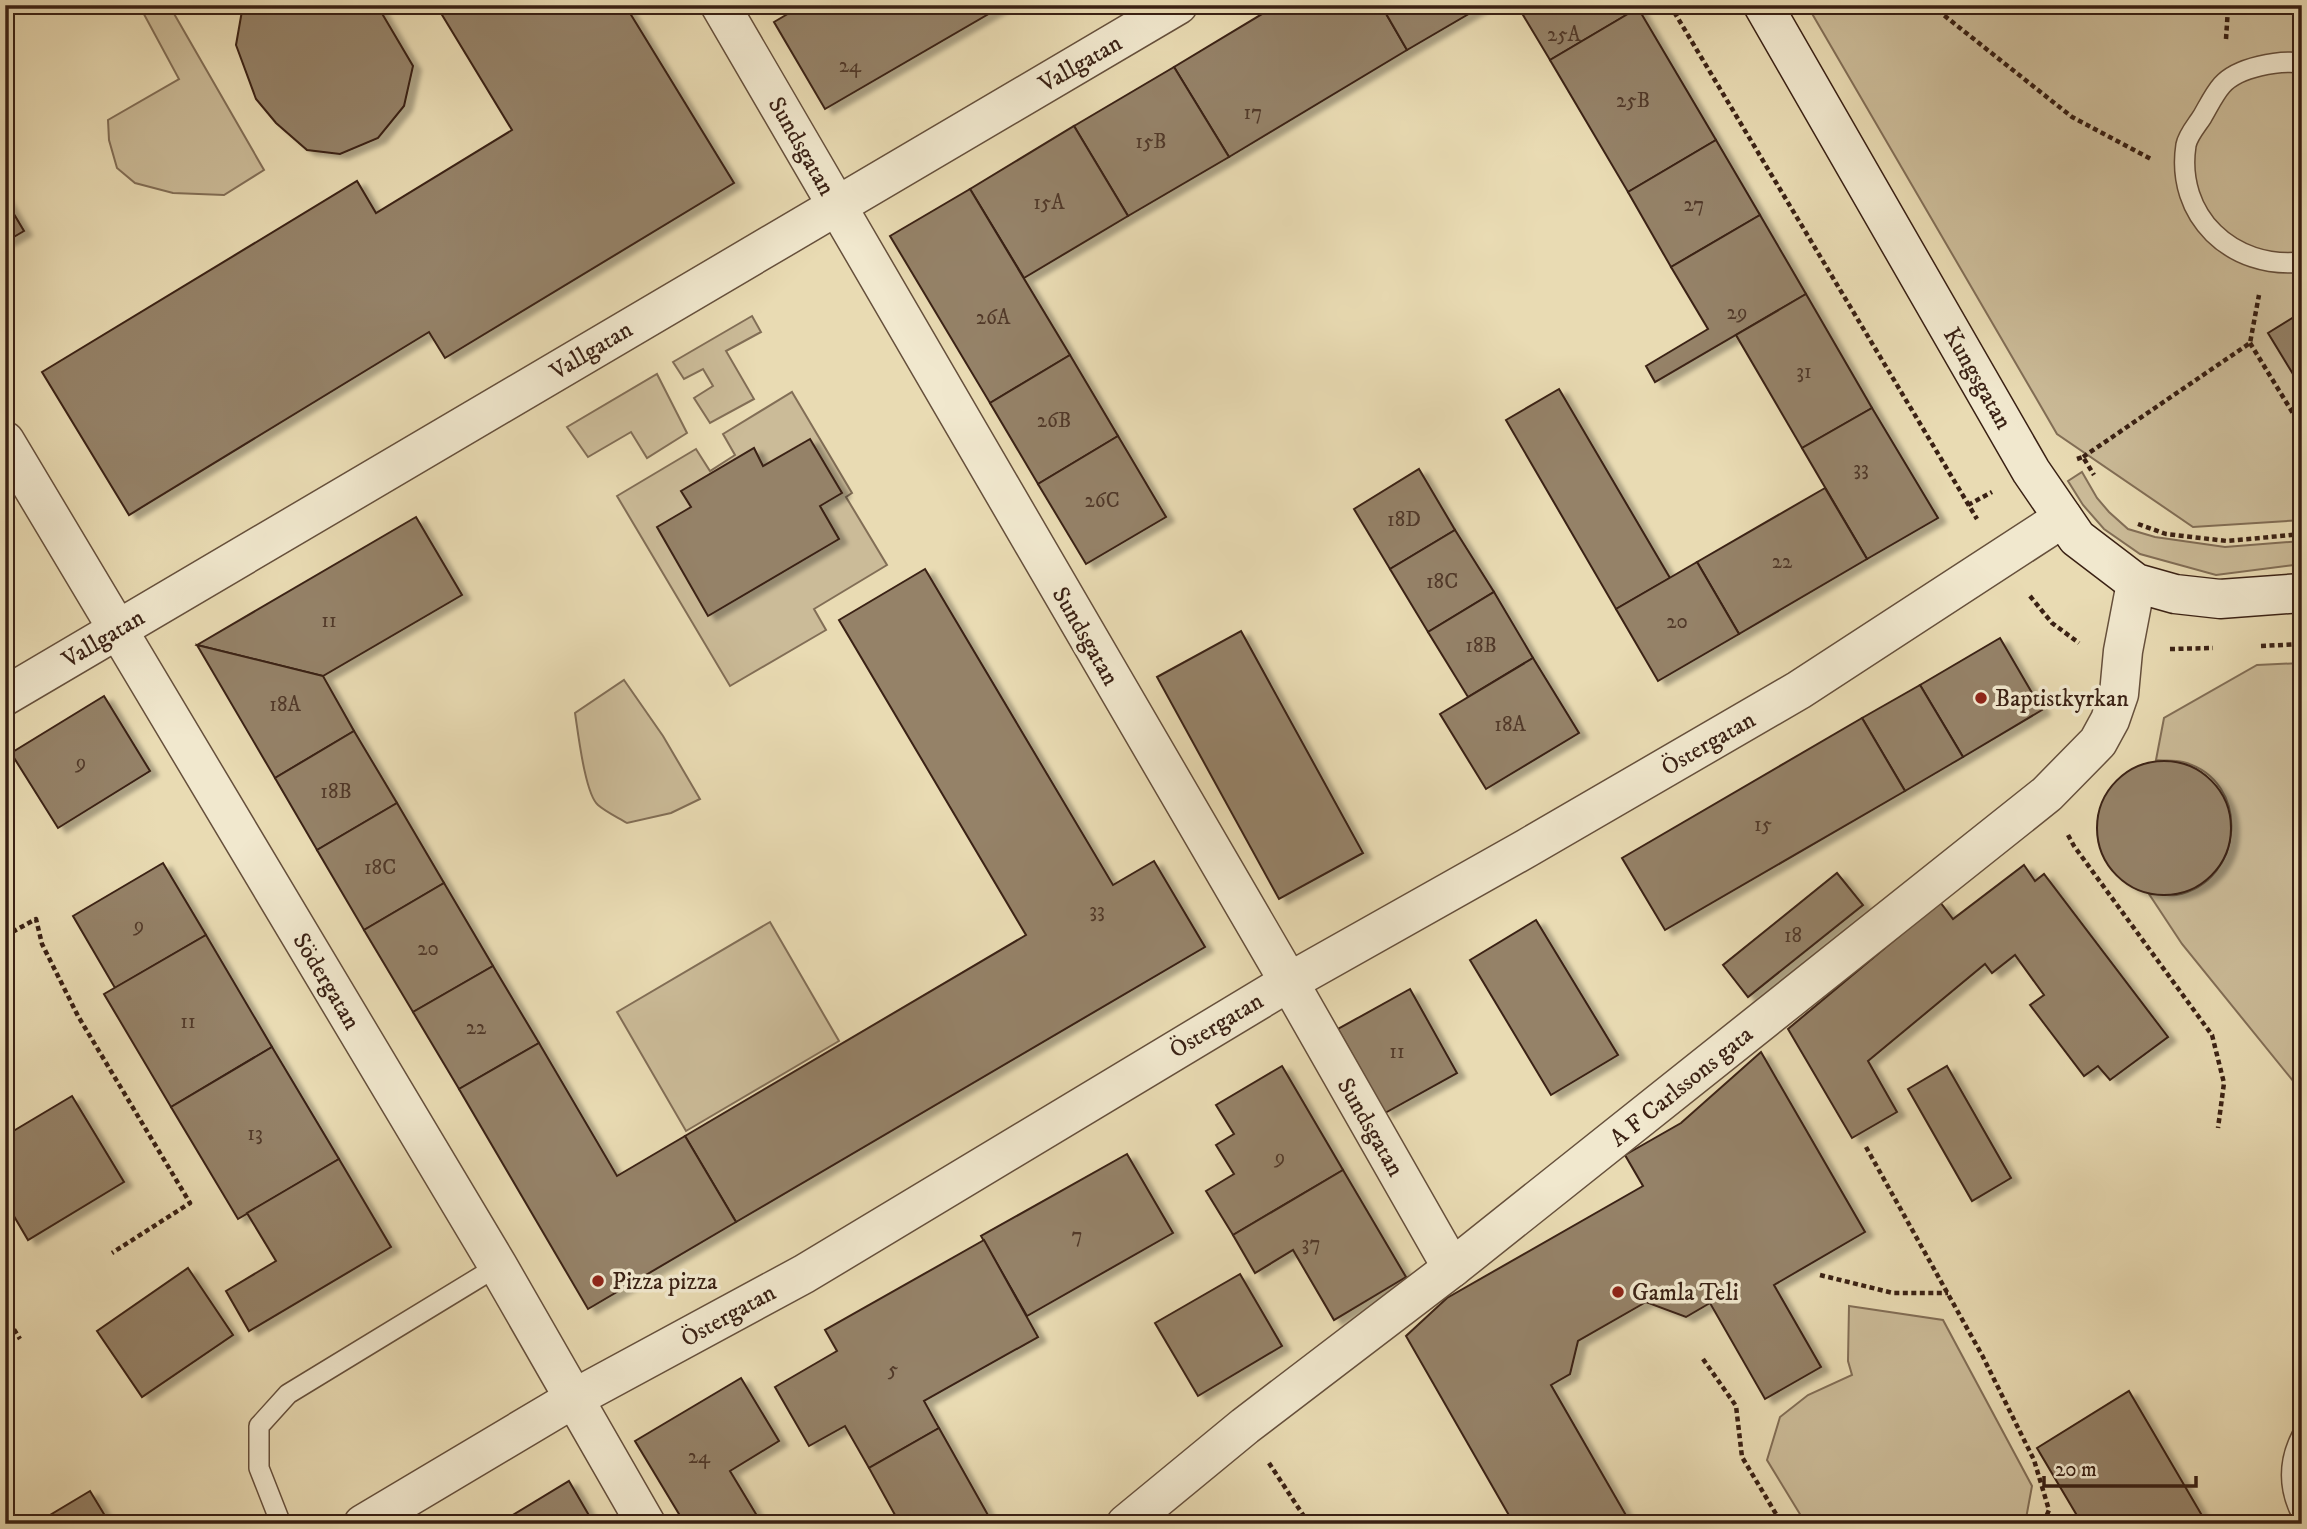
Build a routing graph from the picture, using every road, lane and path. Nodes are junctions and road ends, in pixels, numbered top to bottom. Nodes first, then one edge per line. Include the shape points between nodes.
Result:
1 (720, 5) edge
2 (1178, 5) edge
3 (1671, 5) edge
4 (1763, 5) edge
5 (1931, 5) edge
6 (2302, 63) edge
7 (2185, 177) junction
8 (837, 205) junction
9 (2265, 261) junction
10 (2302, 262) edge
11 (2250, 343) junction
12 (2302, 428) edge
13 (5, 441) edge
14 (2083, 457) junction
15 (2031, 471) junction
16 (2097, 480) dead end
17 (1968, 506) junction
18 (2063, 518) junction
19 (2129, 521) dead end
20 (2302, 534) edge
21 (2004, 557) junction
22 (2136, 583) junction
23 (2302, 593) edge
24 (117, 630) junction
25 (5, 696) edge
26 (2047, 794) junction
27 (5, 936) edge
28 (1289, 982) junction
29 (2218, 1128) dead end
30 (1867, 1147) dead end
31 (112, 1253) dead end
32 (498, 1266) junction
33 (1452, 1268) junction
34 (1820, 1275) dead end
35 (1948, 1293) junction
36 (5, 1315) edge
37 (20, 1339) dead end
38 (1703, 1359) dead end
39 (573, 1399) junction
40 (1245, 1426) junction
41 (2302, 1435) edge
42 (2302, 1515) edge
43 (281, 1524) edge
44 (363, 1524) edge
45 (646, 1524) edge
46 (1126, 1524) edge
47 (1309, 1524) edge
48 (1782, 1524) edge
49 (2043, 1524) edge

1 - 8 street, Sundsgatan
2 - 8 street, Vallgatan
3 - 17 path
4 - 15 street, Kungsgatan
5 - 7 path via 2072,117
6 - 7 lane via 2253,66 2222,83 2186,142
7 - 9 lane via 2196,211 2218,238 2247,257
8 - 24 street, Vallgatan
8 - 28 street, Sundsgatan
9 - 10 lane via 2282,265
9 - 11 path
11 - 12 path
11 - 14 path
13 - 24 street, Södergatan
14 - 15 path
14 - 16 path
15 - 17 path
15 - 18 street, Kungsgatan
17 - 21 path
18 - 21 street, Östergatan
18 - 22 street, Kungsgatan via 2077,538
19 - 20 path via 2166,534 2227,541
21 - 28 street, Östergatan via 1800,690
22 - 23 street, Kungsgatan via 2175,594 2220,598
22 - 26 street, A F Carlssons gata via 2119,694 2110,720 2098,742
24 - 25 street, Vallgatan
24 - 32 street, Södergatan
26 - 29 path via 2074,846 2212,1035 2224,1083
26 - 33 street, A F Carlssons gata
27 - 31 path via 36,919 42,944 78,1016 190,1203
28 - 33 street, Sundsgatan
28 - 39 street, Östergatan via 804,1273
30 - 35 path
32 - 39 street, Södergatan
32 - 43 lane via 288,1394 260,1426 259,1468
33 - 40 street, A F Carlssons gata
34 - 35 path via 1893,1293
35 - 49 path via 2035,1460 2049,1510
36 - 37 path
38 - 48 path via 1736,1406 1742,1457
39 - 44 street, Östergatan
39 - 45 street, Södergatan
40 - 46 street, A F Carlssons gata
40 - 47 path
41 - 42 lane via 2290,1475

